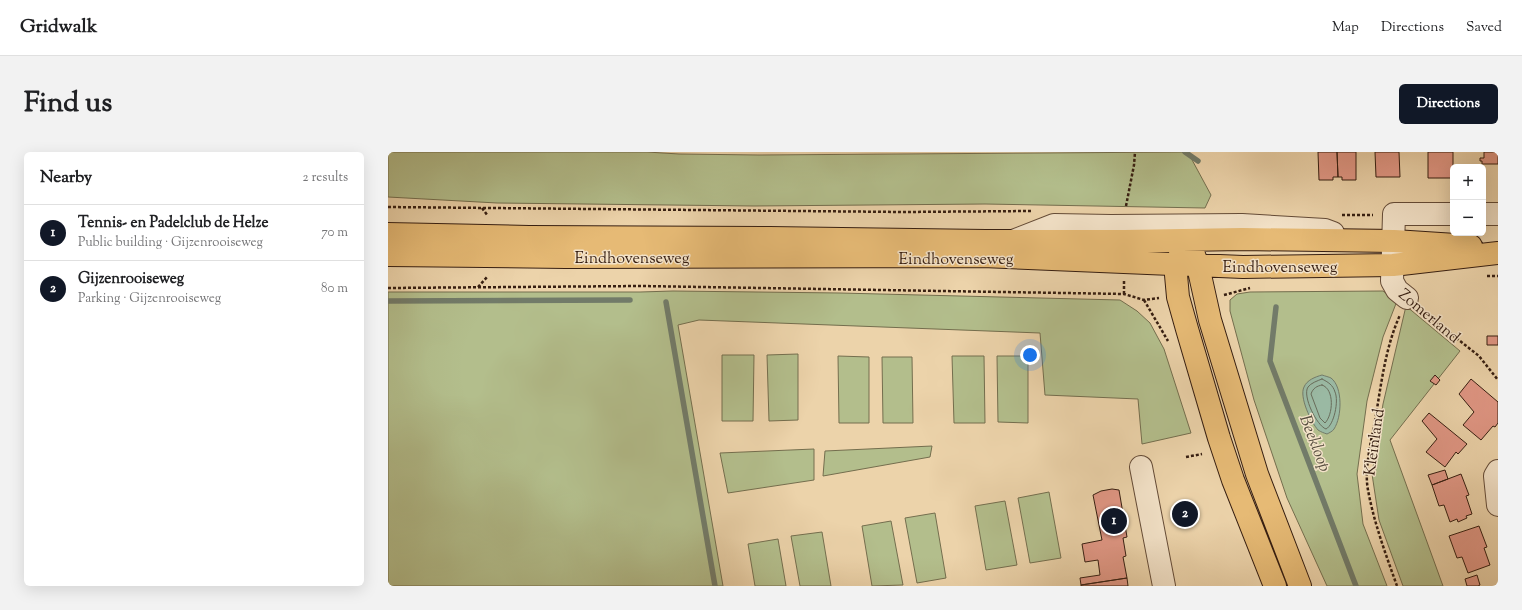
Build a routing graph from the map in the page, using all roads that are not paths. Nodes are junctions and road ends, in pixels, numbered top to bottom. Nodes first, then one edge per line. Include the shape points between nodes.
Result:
1 (1450, 214) edge
2 (1486, 214) edge
3 (1498, 214) edge
4 (388, 234) edge
5 (1189, 239) junction
6 (1357, 240) junction
7 (1011, 241) junction
8 (1394, 241) junction
9 (1498, 248) edge
10 (1498, 253) edge
11 (388, 255) edge
12 (413, 256) junction
13 (1176, 264) junction
14 (1393, 265) junction
15 (388, 266) edge
16 (1198, 266) junction
17 (1407, 298) road end
18 (1141, 467) dead end
19 (1498, 471) edge
20 (1498, 505) edge
21 (1164, 586) edge
22 (1275, 586) edge
23 (1300, 586) edge

1 - 8 street, Zomerland via 1394,214
2 - 3 street
4 - 7 main road, Eindhovenseweg via 537,238
5 - 6 main road, Eindhovenseweg
5 - 7 main road, Eindhovenseweg
5 - 13 main road
5 - 16 main road
6 - 7 street, Eindhovenseweg via 1325,230 1257,225 1054,225
6 - 8 main road, Eindhovenseweg
8 - 9 main road, Eindhovenseweg
8 - 14 street, Zomerland
10 - 14 main road, Eindhovenseweg
11 - 12 main road, Eindhovenseweg
12 - 13 main road, Eindhovenseweg via 983,256
12 - 15 street, Eindhovenseweg
13 - 16 main road, Eindhovenseweg
13 - 22 main road via 1178,297 1219,438
14 - 16 main road, Eindhovenseweg
14 - 17 street, Zomerland via 1392,281 1397,290
16 - 23 main road via 1210,320 1256,474
18 - 21 street
19 - 20 street via 1494,476

